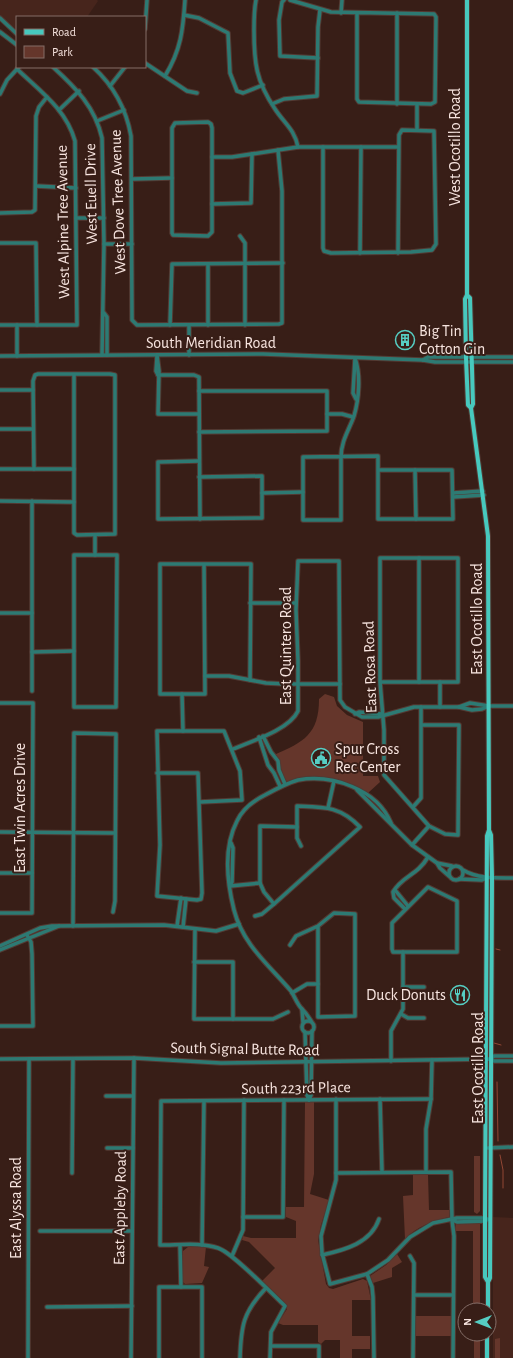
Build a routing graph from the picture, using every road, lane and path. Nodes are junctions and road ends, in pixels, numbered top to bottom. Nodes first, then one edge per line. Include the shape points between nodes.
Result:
1 (147, 0) edge
2 (185, 0) edge
3 (256, 0) edge
4 (284, 0) edge
5 (290, 0) edge
6 (342, 0) edge
7 (467, 0) edge
8 (320, 10) junction
9 (341, 13) junction
10 (357, 13) junction
11 (396, 14) junction
12 (184, 15) junction
13 (146, 16) edge
14 (0, 18) edge
15 (0, 32) edge
16 (16, 33) edge
17 (16, 44) edge
18 (318, 58) junction
19 (146, 64) edge
20 (18, 68) edge
21 (54, 68) edge
22 (94, 68) edge
23 (124, 68) edge
24 (165, 76) junction
25 (262, 85) junction
26 (110, 86) junction
27 (79, 91) junction
28 (197, 93) dead end
29 (0, 94) edge
30 (47, 97) junction
31 (272, 104) junction
32 (396, 104) junction
33 (417, 104) junction
34 (59, 110) junction
35 (124, 110) junction
36 (97, 121) junction
37 (417, 130) junction
38 (398, 146) junction
39 (298, 147) junction
40 (323, 147) junction
41 (360, 147) junction
42 (278, 150) junction
43 (252, 154) junction
44 (212, 157) junction
45 (172, 178) junction
46 (132, 179) junction
47 (36, 186) junction
48 (76, 188) junction
49 (212, 204) junction
50 (0, 213) edge
51 (76, 218) junction
52 (104, 218) junction
53 (240, 236) dead end
54 (0, 243) edge
55 (104, 244) junction
56 (132, 244) junction
57 (360, 253) junction
58 (398, 253) junction
59 (282, 263) junction
60 (208, 264) junction
61 (245, 264) junction
62 (467, 295) junction
63 (104, 312) junction
64 (245, 324) junction
65 (0, 325) edge
66 (16, 325) junction
67 (37, 325) junction
68 (170, 325) junction
69 (189, 325) junction
70 (208, 325) junction
71 (102, 355) junction
72 (107, 355) junction
73 (157, 355) junction
74 (189, 355) junction
75 (0, 356) edge
76 (17, 356) junction
77 (513, 357) edge
78 (355, 358) junction
79 (466, 360) junction
80 (471, 360) junction
81 (513, 362) edge
82 (74, 374) junction
83 (158, 375) junction
84 (0, 390) edge
85 (33, 390) junction
86 (199, 391) junction
87 (471, 408) junction
88 (199, 414) junction
89 (327, 414) junction
90 (353, 417) junction
91 (0, 429) edge
92 (34, 429) junction
93 (199, 432) junction
94 (341, 457) junction
95 (199, 461) junction
96 (0, 468) edge
97 (34, 469) junction
98 (74, 469) junction
99 (378, 470) junction
100 (415, 470) junction
101 (199, 477) junction
102 (262, 492) junction
103 (303, 492) junction
104 (484, 493) junction
105 (453, 495) junction
106 (0, 501) edge
107 (32, 502) junction
108 (74, 502) junction
109 (200, 519) junction
110 (416, 519) junction
111 (95, 535) junction
112 (95, 555) junction
113 (419, 558) junction
114 (204, 564) junction
115 (250, 603) junction
116 (296, 603) junction
117 (0, 613) edge
118 (32, 613) junction
119 (74, 651) junction
120 (32, 652) junction
121 (205, 676) junction
122 (250, 680) junction
123 (380, 682) junction
124 (419, 682) junction
125 (440, 682) junction
126 (298, 684) junction
127 (340, 684) junction
128 (32, 691) dead end
129 (182, 694) junction
130 (0, 703) edge
131 (489, 706) junction
132 (513, 706) edge
133 (421, 707) junction
134 (440, 707) junction
135 (459, 707) junction
136 (382, 714) junction
137 (422, 725) junction
138 (182, 731) junction
139 (261, 736) junction
140 (233, 749) junction
141 (275, 757) junction
142 (268, 761) junction
143 (278, 766) junction
144 (271, 768) junction
145 (157, 774) junction
146 (334, 781) junction
147 (283, 785) junction
148 (200, 802) junction
149 (328, 808) junction
150 (412, 808) junction
151 (429, 826) junction
152 (297, 827) junction
153 (0, 832) edge
154 (32, 832) junction
155 (74, 832) junction
156 (115, 833) junction
157 (412, 845) junction
158 (301, 846) dead end
159 (428, 857) junction
160 (437, 863) junction
161 (452, 866) junction
162 (463, 870) junction
163 (0, 873) edge
164 (32, 873) junction
165 (449, 876) junction
166 (489, 878) junction
167 (513, 878) edge
168 (460, 879) junction
169 (260, 883) junction
170 (230, 886) junction
171 (395, 890) junction
172 (181, 898) junction
173 (186, 899) junction
174 (274, 904) junction
175 (408, 906) junction
176 (405, 909) junction
177 (113, 912) dead end
178 (0, 913) edge
179 (179, 913) junction
180 (184, 913) junction
181 (255, 916) dead end
182 (239, 924) junction
183 (73, 926) junction
184 (177, 926) junction
185 (318, 926) junction
186 (183, 927) junction
187 (195, 929) junction
188 (28, 937) junction
189 (290, 945) dead end
190 (0, 946) edge
191 (0, 950) edge
192 (404, 952) junction
193 (194, 962) junction
194 (318, 984) junction
195 (403, 987) junction
196 (424, 987) dead end
197 (292, 993) junction
198 (302, 1009) junction
199 (288, 1012) dead end
200 (401, 1014) junction
201 (424, 1018) dead end
202 (233, 1019) junction
203 (311, 1021) junction
204 (303, 1022) junction
205 (0, 1026) edge
206 (312, 1031) junction
207 (305, 1032) junction
208 (513, 1056) edge
209 (134, 1058) junction
210 (0, 1059) edge
211 (29, 1059) junction
212 (73, 1059) junction
213 (485, 1059) junction
214 (490, 1059) junction
215 (432, 1060) junction
216 (391, 1061) junction
217 (513, 1061) edge
218 (309, 1062) junction
219 (106, 1096) dead end
220 (133, 1096) junction
221 (336, 1099) junction
222 (380, 1099) junction
223 (431, 1099) junction
224 (244, 1100) junction
225 (284, 1100) junction
226 (310, 1100) junction
227 (204, 1101) junction
228 (513, 1147) edge
229 (107, 1148) dead end
230 (133, 1148) junction
231 (488, 1148) junction
232 (382, 1172) junction
233 (426, 1172) junction
234 (72, 1173) dead end
235 (336, 1173) junction
236 (243, 1217) junction
237 (379, 1219) dead end
238 (452, 1220) junction
239 (485, 1220) junction
240 (490, 1220) junction
241 (40, 1231) dead end
242 (132, 1231) junction
243 (180, 1245) junction
244 (202, 1245) junction
245 (322, 1255) junction
246 (232, 1256) junction
247 (410, 1256) dead end
248 (367, 1274) junction
249 (488, 1282) junction
250 (180, 1287) junction
251 (266, 1288) junction
252 (414, 1294) junction
253 (453, 1295) junction
254 (488, 1302) edge
255 (132, 1306) junction
256 (48, 1307) dead end
257 (488, 1342) edge
258 (270, 1346) junction
259 (28, 1358) edge
260 (131, 1358) edge
261 (159, 1358) edge
262 (202, 1358) edge
263 (240, 1358) edge
264 (270, 1358) edge
265 (319, 1358) edge
266 (374, 1358) edge
267 (413, 1358) edge
268 (453, 1358) edge
269 (487, 1358) edge

1 - 13 street
2 - 12 street
3 - 25 street via 254,61
4 - 18 street via 279,20 280,56
5 - 8 street
6 - 9 street
7 - 62 main road, West Ocotillo Road
8 - 9 street
8 - 18 street
9 - 10 street
10 - 11 street
10 - 32 street via 357,99 359,102
11 - 32 street
11 - 33 street via 434,14 436,17 435,102
12 - 24 street via 182,40
12 - 25 street via 199,18 228,34 230,73 237,91 240,93
14 - 16 street
15 - 17 street
18 - 31 street via 317,96 284,99
19 - 24 street
20 - 29 street
20 - 30 street, West Alpine Tree Avenue
21 - 27 street, West Euell Drive
22 - 26 street, West Dove Tree Avenue
23 - 26 street
24 - 28 street via 187,91
25 - 31 street
26 - 35 street, West Dove Tree Avenue
27 - 34 street
27 - 36 street, West Euell Drive via 88,102
30 - 34 street, West Alpine Tree Avenue
30 - 47 street via 36,116
31 - 39 street via 295,134
32 - 33 street
33 - 37 street
34 - 48 street, West Alpine Tree Avenue via 68,122 75,141
35 - 36 street
35 - 46 street, West Dove Tree Avenue via 131,136
36 - 52 street, West Euell Drive via 103,145
37 - 38 street via 402,130
37 - 58 street via 434,131 434,248
38 - 41 street
38 - 58 street
39 - 40 street
39 - 42 street
40 - 41 street
40 - 57 street via 324,251
41 - 57 street
42 - 43 street
42 - 59 street via 282,191
43 - 44 street
43 - 49 street via 251,203
44 - 45 street via 211,124 175,123
44 - 49 street
45 - 46 street
45 - 49 street via 174,235 211,234
46 - 56 street, West Dove Tree Avenue
47 - 48 street
47 - 50 street via 35,210
48 - 51 street, West Alpine Tree Avenue
51 - 52 street
51 - 67 street, West Alpine Tree Avenue via 77,325
52 - 55 street, West Euell Drive
53 - 61 street via 245,243
54 - 67 street via 36,243
55 - 56 street
55 - 63 street, West Euell Drive
56 - 68 street, West Dove Tree Avenue via 134,324
57 - 58 street
59 - 61 street
59 - 64 street via 282,323
60 - 61 street
60 - 68 street via 172,264
60 - 70 street
61 - 64 street
62 - 79 main road, West Ocotillo Road
62 - 80 main road, West Ocotillo Road via 470,298
63 - 71 street, West Euell Drive
63 - 72 street, West Euell Drive via 107,317
64 - 70 street
65 - 66 street
66 - 67 street
66 - 76 street
68 - 69 street
69 - 70 street
69 - 74 street
71 - 72 street, South Meridian Road
71 - 76 street, South Meridian Road
72 - 73 street, South Meridian Road
73 - 74 street, South Meridian Road
73 - 83 street
74 - 78 street, South Meridian Road
75 - 76 street, South Meridian Road
77 - 80 street, South Meridian Road
78 - 79 street, South Meridian Road via 423,360 428,357
78 - 90 street via 358,365 358,394
79 - 80 street, South Meridian Road
79 - 87 main road, West Ocotillo Road via 468,404
80 - 81 street, South Meridian Road
80 - 87 main road, West Ocotillo Road
82 - 85 street via 35,375
82 - 98 street
82 - 111 street via 110,374 116,378 116,530 112,535
83 - 86 street via 197,375
83 - 88 street via 158,414
84 - 85 street
85 - 92 street
86 - 88 street
86 - 89 street via 326,391
87 - 104 main road, East Ocotillo Road
88 - 93 street
89 - 90 street
89 - 93 street via 327,431
90 - 94 street via 343,439
91 - 92 street
92 - 97 street
93 - 95 street
94 - 99 street via 378,456
94 - 103 street via 303,457
94 - 103 street via 341,520 303,520
95 - 101 street
95 - 109 street via 158,462 158,519
96 - 97 street
97 - 98 street
98 - 108 street
99 - 100 street
99 - 110 street via 378,519
100 - 105 street via 452,470
100 - 110 street
101 - 102 street via 262,476
101 - 109 street
102 - 103 street
102 - 109 street via 262,518
104 - 105 street
104 - 131 main road, East Ocotillo Road via 488,536
105 - 110 street via 453,519
106 - 107 street
107 - 108 street
107 - 118 street
108 - 111 street via 74,533
111 - 112 street
112 - 119 street via 74,555
112 - 119 street via 116,555 116,707 74,707
113 - 123 street, East Rosa Road via 380,558
113 - 124 street
113 - 125 street via 458,558 458,682
114 - 115 street via 251,564
114 - 121 street
114 - 129 street via 160,564 160,694
115 - 116 street
115 - 122 street
116 - 126 street, East Quintero Road
116 - 127 street, East Quintero Road via 298,561 339,560
117 - 118 street
118 - 120 street
119 - 120 street
120 - 128 street
121 - 122 street via 229,676
121 - 129 street via 205,694
122 - 126 street
123 - 124 street
123 - 136 street, East Rosa Road
124 - 125 street
125 - 134 street
126 - 127 street
126 - 139 street, East Quintero Road via 298,711 295,718
127 - 136 street via 340,700 345,707 355,714
129 - 138 street
130 - 154 street, East Twin Acres Drive via 33,703
131 - 132 street
131 - 135 street via 470,703
131 - 135 street via 472,710
131 - 166 main road, East Ocotillo Road
133 - 134 street
133 - 136 street
133 - 137 street
134 - 135 street
136 - 150 street, East Rosa Road via 384,775
137 - 150 street via 421,798
137 - 151 street via 459,725 458,835 445,834
138 - 140 street via 224,731
138 - 145 street via 157,732
139 - 140 street
139 - 141 street
139 - 142 street
140 - 148 street via 240,771 242,800
141 - 142 street
141 - 143 street
142 - 144 street
143 - 144 street
143 - 147 street
144 - 147 street
145 - 148 street via 198,773
145 - 172 street via 160,845 157,896
146 - 147 street via 311,778
146 - 149 street
146 - 157 street via 361,790 372,799
147 - 170 street via 255,800 237,821 229,849
148 - 173 street via 201,899
149 - 152 street via 297,806
149 - 174 street via 342,812 360,826
150 - 151 street
151 - 157 street
152 - 158 street via 297,838
152 - 169 street via 260,826
153 - 154 street
154 - 155 street
154 - 164 street, East Twin Acres Drive
155 - 156 street
155 - 156 street via 74,733 116,734
155 - 183 street
156 - 177 street
157 - 159 street
159 - 160 street
159 - 171 street via 421,868 404,879
160 - 161 street
160 - 165 street
161 - 162 street via 459,866
161 - 165 street via 449,869
162 - 166 street via 472,875
162 - 168 street
163 - 164 street
164 - 178 street, East Twin Acres Drive via 32,913
165 - 168 street via 454,880
166 - 167 street
166 - 168 street
166 - 213 main road, East Ocotillo Road
166 - 214 main road, East Ocotillo Road
169 - 170 street
169 - 174 street
170 - 182 street
171 - 175 street
171 - 176 street via 394,898
172 - 173 street
172 - 179 street
173 - 180 street
174 - 181 street via 262,914
175 - 176 street
175 - 192 street via 428,887 456,899 457,952
176 - 192 street via 392,924 392,951
179 - 180 street
179 - 184 street
180 - 186 street
182 - 187 street via 216,931
182 - 197 street via 257,955
183 - 184 street
183 - 188 street via 59,926
184 - 186 street
185 - 189 street via 296,936
185 - 194 street
185 - 194 street via 334,913 355,914 355,1016 318,1016
186 - 187 street
187 - 193 street
188 - 190 street
188 - 191 street
188 - 205 street via 32,954 33,1026
192 - 195 street
193 - 202 street via 233,962
193 - 202 street via 194,1019
194 - 197 street via 307,984
195 - 196 street
195 - 200 street
197 - 198 street
198 - 203 street
198 - 204 street
199 - 202 street via 273,1019
200 - 201 street via 408,1018
200 - 216 street via 391,1032
203 - 204 street
203 - 206 street via 314,1026
204 - 207 street via 302,1028
206 - 207 street
206 - 218 street
207 - 218 street
208 - 214 street, South Signal Butte Road via 494,1056
209 - 212 street, South Signal Butte Road
209 - 218 street, South Signal Butte Road via 221,1063
209 - 220 street, East Appleby Road
210 - 211 street, South Signal Butte Road
211 - 212 street, South Signal Butte Road
211 - 259 street, East Alyssa Road
212 - 234 street
213 - 214 street, South Signal Butte Road
213 - 215 street, South Signal Butte Road
213 - 231 main road, East Ocotillo Road
214 - 217 street, South Signal Butte Road
214 - 231 main road, East Ocotillo Road
215 - 216 street, South Signal Butte Road
215 - 223 street
216 - 218 street, South Signal Butte Road
218 - 226 street via 312,1095
219 - 220 street
220 - 230 street, East Appleby Road
221 - 222 street, South 223rd Place
221 - 226 street, South 223rd Place
221 - 235 street
222 - 223 street, South 223rd Place
222 - 232 street
223 - 233 street via 426,1129
224 - 225 street, South 223rd Place
224 - 227 street, South 223rd Place
224 - 236 street
225 - 226 street, South 223rd Place
225 - 236 street via 283,1217
227 - 243 street, South 223rd Place via 161,1101 160,1245
227 - 244 street
228 - 231 street
229 - 230 street
230 - 242 street, East Appleby Road
231 - 239 main road, East Ocotillo Road
231 - 240 main road, East Ocotillo Road
232 - 233 street
232 - 235 street
233 - 238 street via 451,1172
235 - 245 street via 322,1228
236 - 246 street via 243,1230
237 - 245 street via 376,1228 357,1244
238 - 239 street
238 - 248 street via 433,1223 421,1229 388,1260
238 - 253 street
239 - 240 street
239 - 249 main road, East Ocotillo Road via 485,1277
240 - 249 main road, East Ocotillo Road
241 - 242 street
242 - 255 street, East Appleby Road
243 - 244 street
243 - 250 street
244 - 246 street via 219,1248
245 - 248 street via 330,1284
246 - 251 street
247 - 252 street via 414,1263
248 - 266 street via 373,1297
249 - 254 main road, East Ocotillo Road
250 - 261 street via 160,1287
250 - 262 street via 202,1287
251 - 258 street via 285,1306 271,1332
251 - 263 street via 252,1302 246,1316 241,1336
252 - 253 street
252 - 267 street
253 - 268 street
255 - 256 street
255 - 260 street, East Appleby Road
257 - 269 main road
258 - 264 street
258 - 265 street via 319,1346

